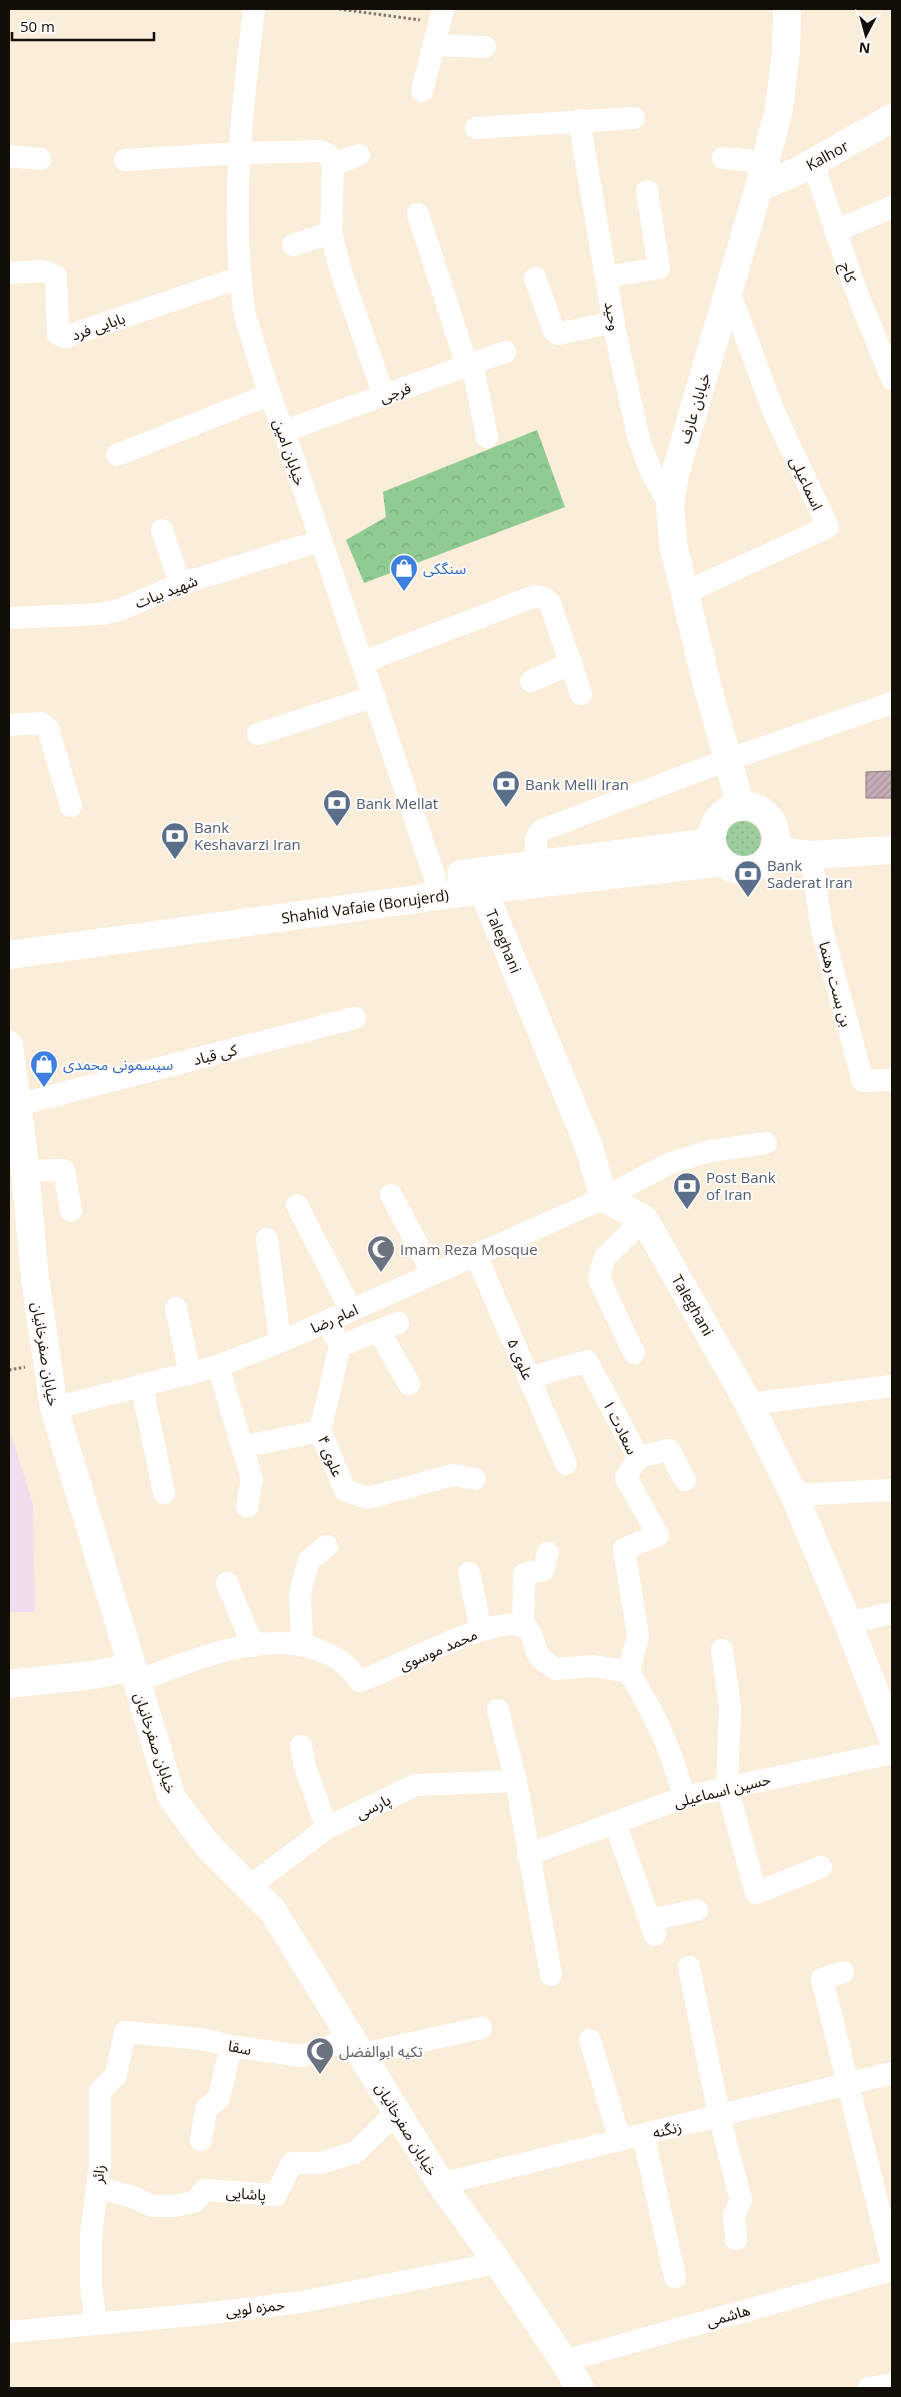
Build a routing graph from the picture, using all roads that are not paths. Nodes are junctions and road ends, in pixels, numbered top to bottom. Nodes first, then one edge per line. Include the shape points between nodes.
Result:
1 (254, 9) edge
2 (786, 9) edge
3 (442, 16) edge
4 (435, 46) junction
5 (486, 47) dead end
6 (422, 91) dead end
7 (634, 118) dead end
8 (892, 118) edge
9 (579, 120) junction
10 (476, 128) dead end
11 (240, 153) junction
12 (359, 154) dead end
13 (9, 156) edge
14 (723, 158) dead end
15 (40, 159) dead end
16 (125, 160) dead end
17 (812, 163) junction
18 (333, 164) junction
19 (762, 175) junction
20 (647, 191) dead end
21 (892, 207) edge
22 (418, 214) dead end
23 (835, 231) junction
24 (331, 233) junction
25 (293, 245) dead end
26 (9, 273) edge
27 (241, 277) junction
28 (606, 277) junction
29 (535, 278) dead end
30 (729, 291) junction
31 (614, 322) junction
32 (505, 352) dead end
33 (470, 365) junction
34 (890, 366) edge
35 (268, 395) junction
36 (384, 396) junction
37 (284, 432) junction
38 (487, 437) dead end
39 (117, 455) dead end
40 (670, 505) junction
41 (162, 530) dead end
42 (320, 541) junction
43 (180, 584) junction
44 (684, 593) junction
45 (9, 618) edge
46 (363, 662) junction
47 (572, 663) junction
48 (531, 680) dead end
49 (581, 694) dead end
50 (375, 696) junction
51 (892, 703) edge
52 (9, 725) edge
53 (258, 734) dead end
54 (728, 760) junction
55 (71, 806) dead end
56 (741, 807) junction
57 (774, 850) junction
58 (892, 850) edge
59 (717, 852) junction
60 (811, 855) junction
61 (538, 863) junction
62 (435, 878) junction
63 (482, 890) junction
64 (9, 938) edge
65 (9, 956) edge
66 (356, 1018) dead end
67 (9, 1045) edge
68 (892, 1080) edge
69 (13, 1088) edge
70 (766, 1143) dead end
71 (25, 1171) junction
72 (391, 1195) dead end
73 (604, 1198) junction
74 (297, 1205) dead end
75 (71, 1211) dead end
76 (644, 1219) junction
77 (268, 1240) dead end
78 (476, 1255) junction
79 (433, 1274) junction
80 (176, 1308) dead end
81 (351, 1310) junction
82 (327, 1321) junction
83 (280, 1342) junction
84 (340, 1346) junction
85 (634, 1353) dead end
86 (218, 1366) junction
87 (190, 1374) junction
88 (529, 1378) junction
89 (408, 1384) dead end
90 (892, 1386) edge
91 (142, 1387) junction
92 (749, 1404) junction
93 (54, 1408) junction
94 (320, 1431) junction
95 (242, 1447) junction
96 (638, 1457) junction
97 (566, 1464) dead end
98 (475, 1479) dead end
99 (685, 1480) dead end
100 (892, 1490) edge
101 (164, 1493) dead end
102 (794, 1495) junction
103 (247, 1507) dead end
104 (327, 1546) dead end
105 (548, 1553) dead end
106 (469, 1573) dead end
107 (227, 1584) dead end
108 (892, 1613) edge
109 (848, 1623) junction
110 (523, 1626) junction
111 (481, 1630) junction
112 (253, 1646) junction
113 (302, 1646) junction
114 (722, 1650) dead end
115 (629, 1672) junction
116 (134, 1674) junction
117 (9, 1684) edge
118 (498, 1710) dead end
119 (892, 1736) edge
120 (301, 1746) dead end
121 (892, 1752) edge
122 (516, 1781) junction
123 (726, 1787) junction
124 (684, 1797) junction
125 (615, 1823) junction
126 (327, 1828) junction
127 (528, 1855) junction
128 (822, 1867) dead end
129 (250, 1886) junction
130 (696, 1910) dead end
131 (689, 1967) dead end
132 (843, 1972) dead end
133 (551, 1975) dead end
134 (481, 2028) dead end
135 (125, 2032) joint
136 (590, 2040) dead end
137 (231, 2046) junction
138 (357, 2046) junction
139 (892, 2073) edge
140 (849, 2083) junction
141 (397, 2112) junction
142 (719, 2115) junction
143 (643, 2134) junction
144 (201, 2140) dead end
145 (620, 2140) junction
146 (441, 2184) junction
147 (97, 2187) junction
148 (736, 2239) dead end
149 (892, 2262) edge
150 (498, 2263) junction
151 (892, 2270) edge
152 (674, 2277) dead end
153 (96, 2323) junction
154 (9, 2332) edge
155 (564, 2361) junction
156 (892, 2384) edge
157 (580, 2388) edge
158 (869, 2388) edge

1 - 11 street, خیابان امین
2 - 19 main road, خیابان عارف via 786,51 779,109
3 - 4 street
4 - 5 street
4 - 6 street
7 - 9 street
8 - 17 main road, Kalhor
9 - 10 street
9 - 28 street, وحید
11 - 16 street
11 - 18 street via 321,151 328,154
11 - 27 street, خیابان امین
12 - 18 street
13 - 15 street
14 - 19 street
17 - 19 main road, Kalhor
17 - 23 street, کاج
18 - 24 street
19 - 30 main road, خیابان عارف
20 - 28 street via 659,268
21 - 23 street
22 - 33 street
23 - 34 street, کاج via 855,288
24 - 25 street
24 - 36 street via 342,275
26 - 27 street, بابایی فرد via 43,271 56,276 58,334 64,337
27 - 35 street, خیابان امین via 244,311
28 - 31 street, وحید
29 - 31 street via 554,331 558,334
30 - 40 main road, خیابان عارف via 675,474
30 - 44 street, اسماعیلی via 773,410 828,527
31 - 40 street, وحید via 639,440 651,472
32 - 33 street, فرجی
33 - 36 street, فرجی
33 - 38 street
35 - 37 street, خیابان امین
35 - 39 street
36 - 37 street, فرجی
37 - 42 street, خیابان امین
40 - 44 main road, خیابان عارف via 673,544
41 - 43 street
42 - 43 street, شهید بیات
42 - 46 street, خیابان امین
43 - 45 street, شهید بیات via 122,609 102,614
44 - 54 main road, خیابان عارف
46 - 47 street via 535,596 550,603
46 - 50 street, خیابان امین
47 - 48 street
47 - 49 street
50 - 53 street
50 - 62 street, خیابان امین
51 - 54 street
52 - 55 street via 41,724 48,729
54 - 56 main road, خیابان عارف
54 - 61 street via 542,830 536,839
56 - 57 main road via 758,809 767,815 776,834
56 - 59 main road via 727,810 714,827
57 - 59 main road via 765,863 745,871 735,869
57 - 60 main road
58 - 60 main road
59 - 61 main road, Shahid Vafaie (Borujerd)
59 - 63 main road, Shahid Vafaie (Borujerd)
60 - 68 street, بن بست رهنما via 822,930 863,1081
61 - 62 main road, Shahid Vafaie (Borujerd)
62 - 64 main road, Shahid Vafaie (Borujerd)
63 - 65 main road, Shahid Vafaie (Borujerd)
63 - 73 main road, Taleghani via 588,1144
66 - 69 street, کی قباد
67 - 69 main road, خیابان صفرخانیان
69 - 71 main road, خیابان صفرخانیان
70 - 73 street, امام رضا via 710,1151 668,1164
71 - 75 street via 64,1170
71 - 93 main road, خیابان صفرخانیان via 34,1279
72 - 79 street
73 - 76 main road
73 - 78 street, امام رضا
74 - 81 street
76 - 85 street via 605,1258 599,1279
76 - 92 main road, Taleghani
77 - 83 street
78 - 79 street, امام رضا
78 - 88 street, علوی ۵
79 - 81 street, امام رضا
80 - 87 street
81 - 82 street, امام رضا
82 - 83 street, امام رضا
82 - 84 street
83 - 86 street, امام رضا
84 - 89 street via 388,1327
84 - 94 street, علوی ۴
86 - 87 street, امام رضا
86 - 95 street
87 - 91 street, امام رضا
88 - 96 street, سعادت ۱ via 587,1360
88 - 97 street, علوی ۵
90 - 92 street
91 - 93 street, امام رضا
91 - 101 street
92 - 102 main road, Taleghani
93 - 116 main road, خیابان صفرخانیان
94 - 95 street
94 - 98 street, علوی ۴ via 345,1490 368,1498 454,1474
95 - 103 street via 252,1479
96 - 99 street via 669,1450
96 - 115 street, سعادت ۱ via 626,1478 658,1535 624,1549 638,1635
100 - 102 street
102 - 109 main road, Taleghani
104 - 113 street via 309,1560 300,1593
105 - 110 street via 543,1570 524,1574
106 - 111 street
107 - 112 street
108 - 109 street
109 - 119 main road, Taleghani
110 - 111 street, محمد موسوی
110 - 115 street via 530,1630 538,1656 555,1669 594,1666
111 - 113 street, محمد موسوی via 360,1681 340,1660 317,1648
112 - 113 street, محمد موسوی via 285,1642
112 - 116 street, محمد موسوی
114 - 123 street via 730,1707
115 - 124 street via 651,1709 674,1759
116 - 117 main road
116 - 129 main road, خیابان صفرخانیان via 172,1798 207,1845
118 - 122 street
120 - 126 street via 305,1767
121 - 123 street, حسین اسماعیلی
122 - 126 street, پارسی via 415,1786
122 - 127 street
123 - 124 street, حسین اسماعیلی
123 - 128 street via 756,1893
124 - 125 street, حسین اسماعیلی
125 - 127 street, حسین اسماعیلی
125 - 130 street via 653,1927
126 - 129 street, پارسی
127 - 133 street
129 - 138 main road, خیابان صفرخانیان via 273,1911
131 - 142 street
132 - 140 street via 822,1979
134 - 138 street, سقا
135 - 137 street, سقا via 202,2038
135 - 147 street, زائر via 116,2075 100,2091
136 - 145 street
137 - 138 street, سقا via 302,2056
137 - 144 street via 219,2098 206,2109
138 - 141 main road, خیابان صفرخانیان
139 - 140 street, زنگنه
140 - 142 street, زنگنه
140 - 149 street
141 - 146 main road, خیابان صفرخانیان
141 - 147 street, پاشایی via 356,2152 321,2163 292,2163 276,2195 205,2190 194,2202 152,2206
142 - 143 street, زنگنه
142 - 148 street via 741,2200 734,2216
143 - 145 street, زنگنه
143 - 152 street
145 - 146 street, زنگنه
146 - 150 main road, خیابان صفرخانیان
147 - 153 street, زائر via 91,2235 91,2287
150 - 153 street, حمزه لویی via 301,2302
150 - 155 main road, خیابان صفرخانیان
151 - 155 street, هاشمی
153 - 154 street, حمزه لویی
155 - 157 main road, خیابان صفرخانیان
156 - 158 street

